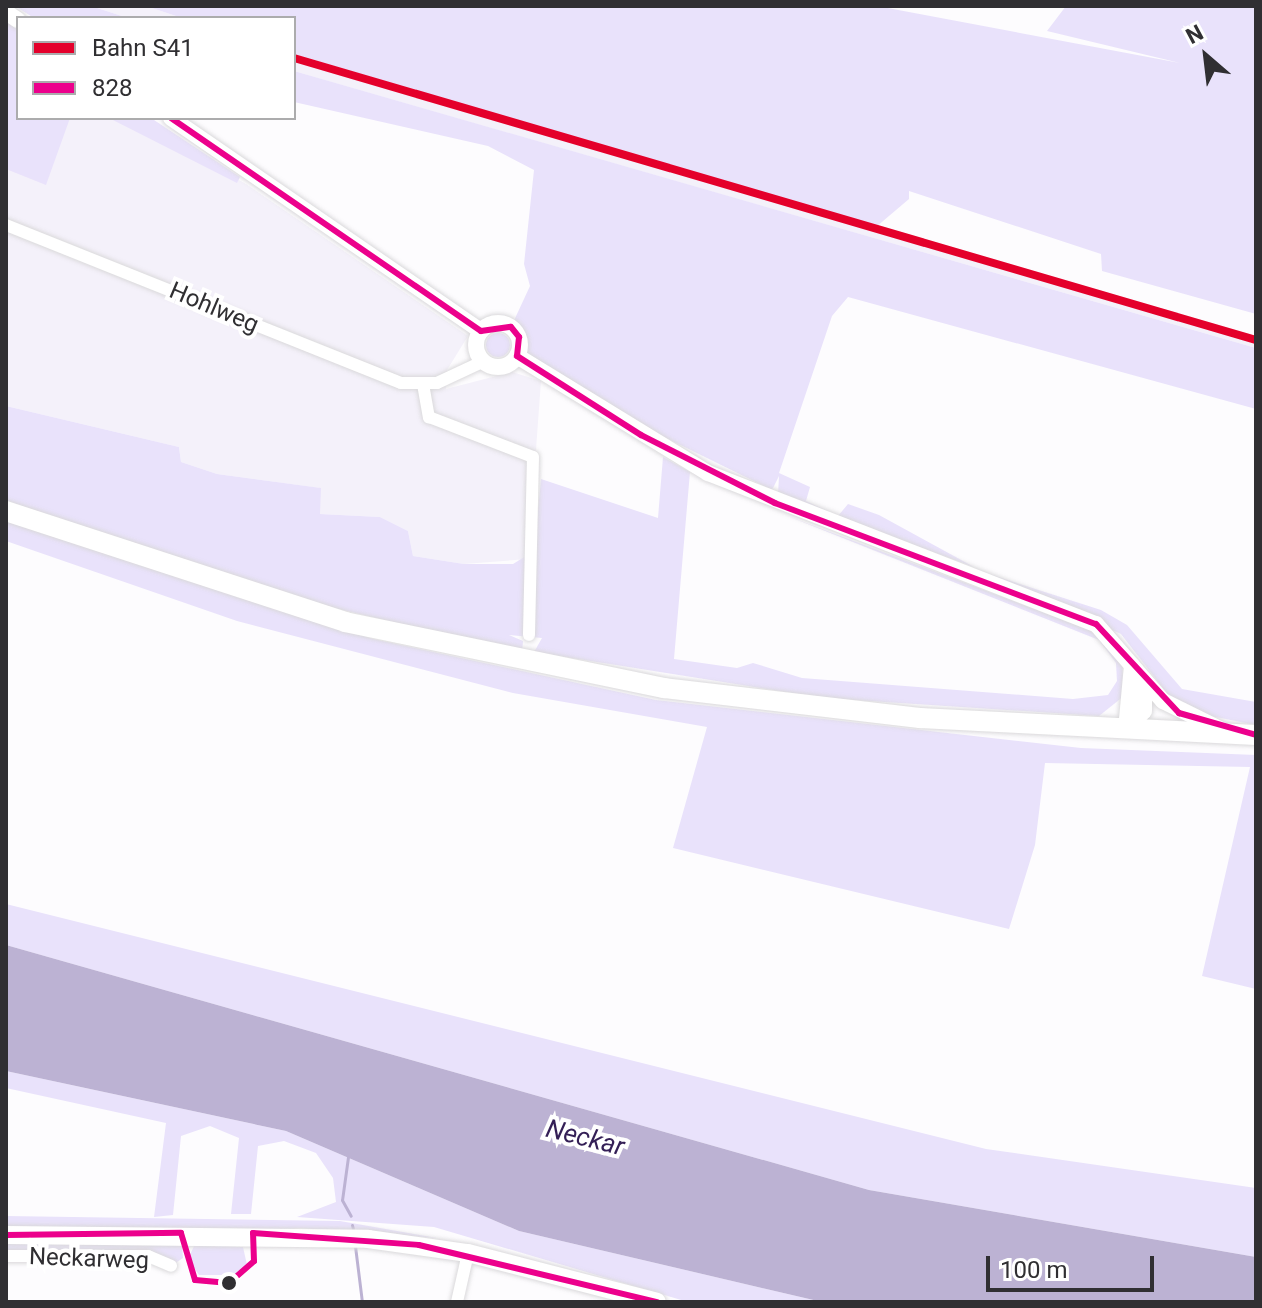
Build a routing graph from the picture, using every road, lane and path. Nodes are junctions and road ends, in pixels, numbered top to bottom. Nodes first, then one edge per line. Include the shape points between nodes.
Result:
1 (174, 120) edge
2 (6, 225) edge
3 (481, 331) junction
4 (517, 356) junction
5 (484, 361) junction
6 (423, 384) junction
7 (6, 511) edge
8 (529, 635) dead end
9 (1132, 665) junction
10 (1144, 680) junction
11 (1126, 730) junction
12 (1235, 735) junction
13 (1256, 735) edge
14 (6, 1235) edge
15 (468, 1253) junction
16 (6, 1256) edge
17 (171, 1266) dead end
18 (457, 1302) edge
19 (657, 1302) edge

1 - 3 street
2 - 6 street, Hohlweg via 379,376
3 - 4 street via 499,323 511,327 519,337
3 - 5 street via 476,343
4 - 5 street via 497,366
4 - 9 street via 721,479 1096,624
5 - 6 street
6 - 8 street via 429,417 533,457
7 - 11 main road via 222,585 440,644 595,675 907,717
9 - 10 street
9 - 11 street
10 - 11 street via 1144,711
10 - 12 street via 1179,713
11 - 12 main road
12 - 13 main road
14 - 15 main road via 253,1233
15 - 18 street
15 - 19 main road
16 - 17 street, Neckarweg via 148,1256

